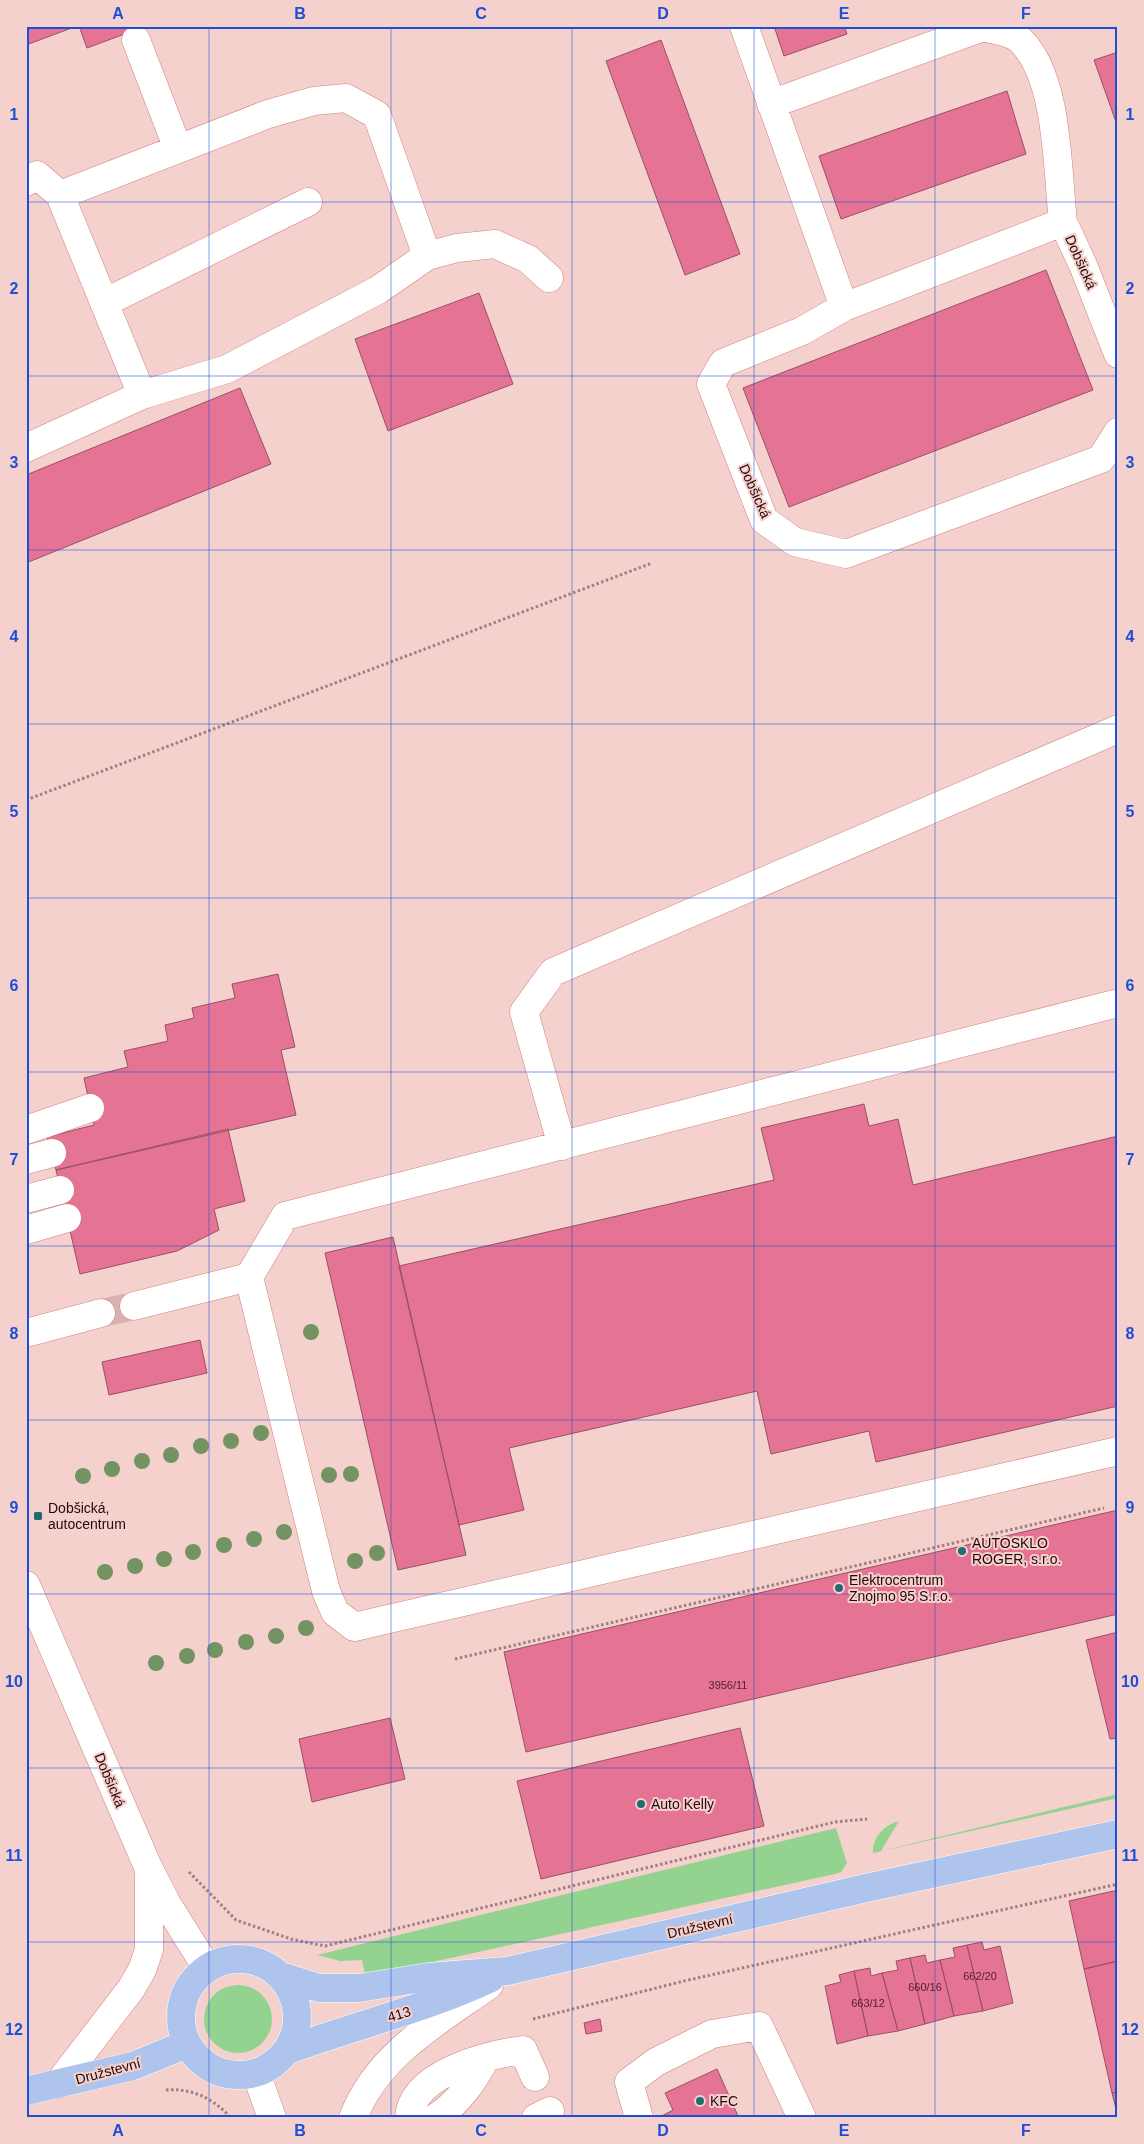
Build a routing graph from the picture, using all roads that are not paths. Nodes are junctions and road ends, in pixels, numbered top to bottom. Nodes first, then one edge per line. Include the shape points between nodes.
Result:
1 (744, 26) edge
2 (136, 40) dead end
3 (771, 104) junction
4 (178, 149) junction
5 (30, 173) edge
6 (60, 194) junction
7 (308, 202) dead end
8 (1063, 222) junction
9 (427, 256) junction
10 (549, 278) dead end
11 (104, 304) junction
12 (844, 306) junction
13 (1118, 354) edge
14 (142, 395) junction
15 (1118, 432) edge
16 (26, 448) edge
17 (1118, 729) edge
18 (1118, 1004) edge
19 (90, 1108) dead end
20 (26, 1130) edge
21 (562, 1146) junction
22 (60, 1190) dead end
23 (26, 1199) edge
24 (67, 1218) dead end
25 (26, 1230) edge
26 (249, 1277) junction
27 (134, 1306) tunnel mouth
28 (101, 1313) tunnel mouth
29 (26, 1333) edge
30 (1118, 1451) edge
31 (26, 1584) edge
32 (1118, 1834) edge
33 (148, 1867) junction
34 (207, 1968) junction
35 (507, 1971) junction
36 (281, 1976) junction
37 (188, 2044) junction
38 (288, 2050) junction
39 (487, 2057) junction
40 (256, 2073) junction
41 (535, 2077) dead end
42 (58, 2084) junction
43 (26, 2091) edge
44 (272, 2118) edge
45 (353, 2118) edge
46 (409, 2118) edge
47 (435, 2118) edge
48 (639, 2118) edge
49 (802, 2118) edge

1 - 3 street
2 - 4 street
3 - 8 street via 983,27 1018,38 1038,62 1052,107
3 - 12 street
4 - 6 street
4 - 9 street via 268,114 314,101 346,98 377,115
5 - 6 street
6 - 11 street
7 - 11 street
8 - 12 street, Dobšická
8 - 13 street, Dobšická
9 - 10 street via 495,244 528,259
9 - 14 street via 378,290 226,369
11 - 14 street
12 - 15 street, Dobšická via 802,331 723,363 711,384 764,520 795,542 846,554 1101,459
14 - 16 street
17 - 21 street via 553,972 524,1012
18 - 21 street
19 - 20 street
21 - 26 street via 285,1216
22 - 23 street
24 - 25 street
26 - 27 street
26 - 30 street via 326,1591 336,1612 354,1627
28 - 29 street
31 - 33 street, Dobšická
32 - 35 main road, Družstevní
33 - 34 street, Dobšická
33 - 42 street via 149,1950 142,1970
34 - 36 main road via 225,1960 245,1959 264,1964
34 - 37 main road via 190,1987 181,2011 182,2029
35 - 36 main road, Družstevní via 428,1977 359,1988 319,1988
35 - 38 main road, 413 via 431,2004 354,2026
35 - 45 street via 401,2049 368,2087
36 - 38 main road via 292,1992 298,2012 296,2032
37 - 40 main road via 200,2060 216,2071 236,2076
37 - 42 main road, Družstevní via 133,2066
38 - 40 main road via 274,2064
39 - 41 street via 523,2050
39 - 46 street via 457,2067 428,2085 413,2102
39 - 47 street via 470,2086 453,2105
40 - 44 street
42 - 43 main road, Družstevní
48 - 49 street via 629,2082 656,2062 712,2034 759,2026

